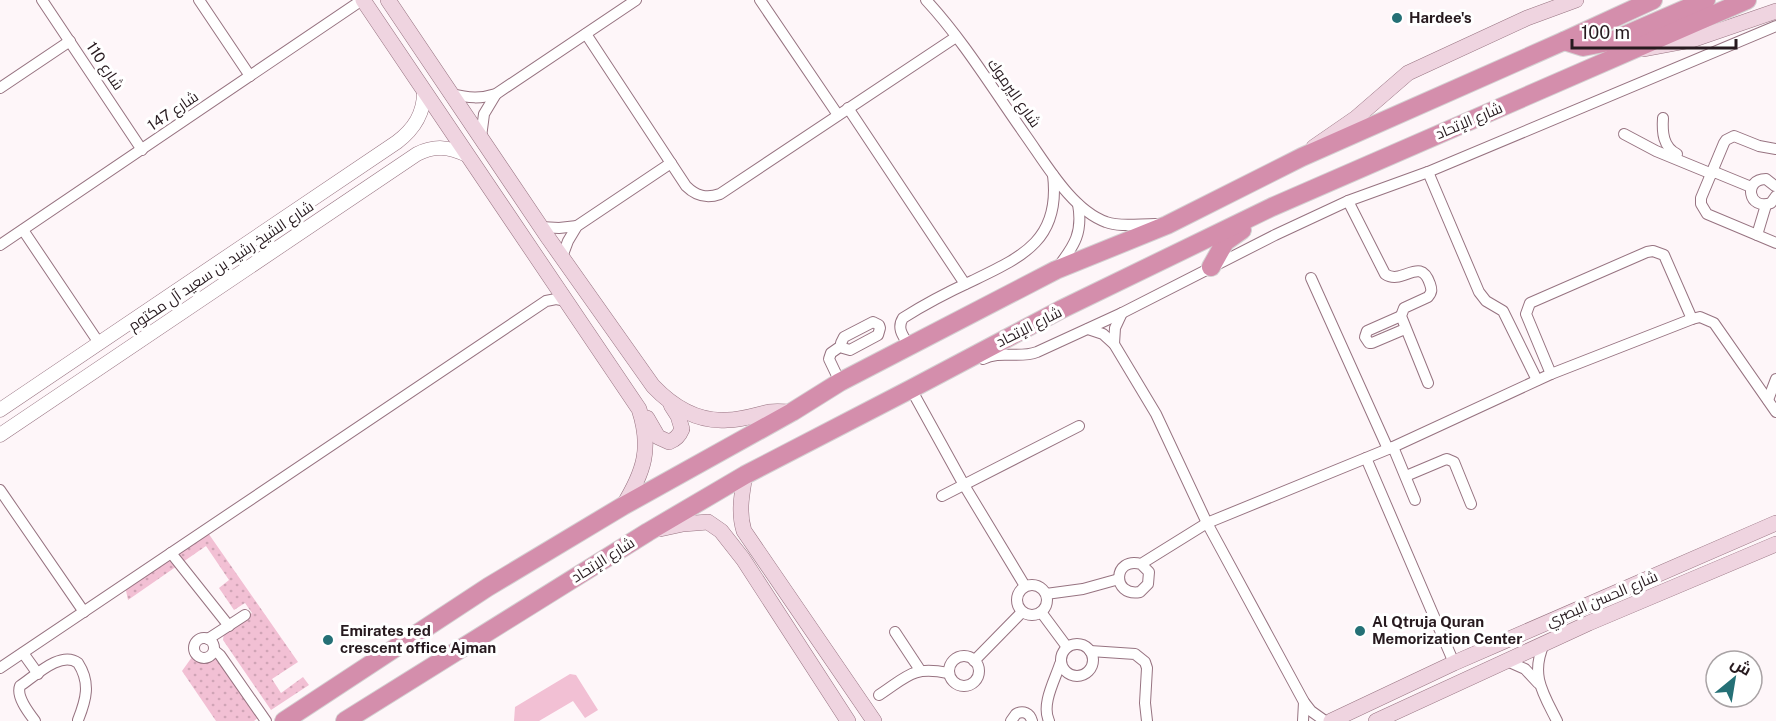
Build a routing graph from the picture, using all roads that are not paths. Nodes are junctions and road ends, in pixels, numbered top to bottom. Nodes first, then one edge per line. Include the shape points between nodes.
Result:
1 (42, 0) edge
2 (199, 0) edge
3 (363, 0) edge
4 (636, 0) edge
5 (760, 0) edge
6 (926, 0) edge
7 (1653, 0) edge
8 (1706, 0) edge
9 (1748, 0) edge
10 (390, 1) edge
11 (1569, 1) edge
12 (1776, 11) edge
13 (1776, 26) edge
14 (586, 34) junction
15 (956, 37) junction
16 (70, 41) junction
17 (1564, 41) junction
18 (1638, 49) junction
19 (250, 76) junction
20 (0, 88) edge
21 (424, 92) junction
22 (452, 94) junction
23 (496, 94) junction
24 (848, 108) junction
25 (838, 115) junction
26 (1663, 118) dead end
27 (1624, 134) dead end
28 (481, 137) junction
29 (1776, 149) edge
30 (142, 150) junction
31 (386, 150) junction
32 (1666, 151) junction
33 (468, 155) junction
34 (1302, 157) junction
35 (671, 163) junction
36 (396, 168) junction
37 (1712, 171) junction
38 (1428, 172) junction
39 (1053, 174) junction
40 (1776, 186) edge
41 (1752, 187) junction
42 (1776, 196) edge
43 (1348, 201) junction
44 (1078, 204) junction
45 (1766, 205) junction
46 (1272, 207) junction
47 (1167, 225) junction
48 (577, 226) junction
49 (541, 227) junction
50 (23, 230) junction
51 (1757, 235) junction
52 (1776, 243) edge
53 (0, 245) edge
54 (562, 257) junction
55 (1210, 267) junction
56 (1056, 270) junction
57 (1311, 278) dead end
58 (554, 281) junction
59 (965, 284) junction
60 (546, 301) junction
61 (567, 301) junction
62 (1122, 313) junction
63 (1401, 316) junction
64 (1692, 319) junction
65 (900, 322) junction
66 (1088, 329) junction
67 (1405, 329) junction
68 (99, 343) junction
69 (1114, 344) junction
70 (910, 346) junction
71 (943, 372) junction
72 (1551, 374) junction
73 (1776, 379) edge
74 (1537, 381) junction
75 (840, 382) junction
76 (1428, 383) dead end
77 (911, 389) junction
78 (1768, 400) junction
79 (668, 401) junction
80 (639, 409) junction
81 (0, 410) edge
82 (792, 412) junction
83 (1776, 412) edge
84 (1079, 426) dead end
85 (0, 435) edge
86 (1390, 448) junction
87 (1366, 458) junction
88 (744, 475) junction
89 (1406, 476) junction
90 (964, 485) junction
91 (0, 490) edge
92 (942, 495) dead end
93 (1415, 500) dead end
94 (1471, 504) dead end
95 (622, 506) junction
96 (1207, 523) junction
97 (1776, 523) edge
98 (648, 532) junction
99 (1776, 544) edge
100 (171, 554) junction
101 (1141, 564) junction
102 (1671, 570) junction
103 (1119, 579) junction
104 (1025, 586) junction
105 (1615, 593) junction
106 (1046, 594) junction
107 (1640, 602) junction
108 (84, 612) junction
109 (1022, 612) junction
110 (1041, 612) junction
111 (245, 615) dead end
112 (1589, 623) junction
113 (229, 626) junction
114 (895, 632) dead end
115 (208, 639) junction
116 (1544, 644) junction
117 (1067, 646) junction
118 (214, 650) junction
119 (1090, 651) junction
120 (22, 653) junction
121 (975, 661) junction
122 (1507, 661) junction
123 (1454, 663) junction
124 (1060, 664) junction
125 (0, 668) edge
126 (920, 670) junction
127 (948, 673) junction
128 (38, 674) junction
129 (1539, 683) junction
130 (879, 695) dead end
131 (1305, 702) junction
132 (1046, 705) junction
133 (1030, 717) edge
134 (35, 721) edge
135 (69, 721) edge
136 (78, 721) edge
137 (267, 721) edge
138 (284, 721) edge
139 (345, 721) edge
140 (848, 721) edge
141 (874, 721) edge
142 (1011, 721) edge
143 (1049, 721) edge
144 (1147, 721) edge
145 (1303, 721) edge
146 (1325, 721) edge
147 (1331, 721) edge
148 (1376, 721) edge
149 (1557, 721) edge

1 - 16 street, شارع 110
2 - 19 street
3 - 19 street, شارع 147
3 - 21 main road
4 - 14 street
5 - 25 street
6 - 15 street, شارع اليرموك
7 - 17 highway
8 - 17 highway via 1609,42 1583,47
9 - 18 highway, شارع الإتحاد
10 - 22 main road
11 - 34 main road via 1408,73
12 - 18 main road via 1692,40
13 - 38 street
14 - 23 street
14 - 35 street
15 - 24 street
15 - 39 street, شارع اليرموك
16 - 20 street
16 - 30 street, شارع 110
17 - 34 highway
18 - 46 highway, شارع الإتحاد
19 - 30 street, شارع 147
21 - 31 street, شارع الشيخ رشيد بن سعيد آل مكتوم via 424,103 414,126
21 - 33 main road
22 - 23 street via 485,98
22 - 28 main road
23 - 28 street via 484,114
24 - 25 street
24 - 59 street
25 - 35 street via 720,194 698,195
26 - 32 street
27 - 32 street
28 - 49 main road
29 - 37 street via 1730,137
30 - 50 street, شارع 147
31 - 36 street via 398,158
31 - 68 street, شارع الشيخ رشيد بن سعيد آل مكتوم
32 - 37 street
33 - 36 street, شارع الشيخ رشيد بن سعيد آل مكتوم via 434,148
33 - 58 main road
34 - 47 highway
35 - 48 street
36 - 85 street, شارع الشيخ رشيد بن سعيد آل مكتوم
37 - 41 street
37 - 51 street via 1701,198 1703,210
38 - 43 street
38 - 74 street via 1482,297 1503,311
39 - 44 street, شارع اليرموك
39 - 59 street via 1053,209 1038,240 1021,256
40 - 41 street via 1760,179
41 - 45 street via 1755,202
42 - 45 street
43 - 55 street
43 - 63 street via 1385,273 1395,278 1418,270 1428,278 1431,294 1404,308
44 - 47 street, شارع اليرموك via 1112,224
44 - 56 street via 1080,229
45 - 51 street
46 - 55 highway via 1264,219 1225,242
46 - 71 highway, شارع الإتحاد via 1103,288
47 - 56 highway
48 - 49 street
48 - 54 street
49 - 54 main road
50 - 53 street, شارع 147
50 - 68 street
51 - 52 street
54 - 79 main road via 642,372
55 - 62 street
56 - 70 highway
57 - 86 street
58 - 60 street
58 - 61 main road
59 - 65 street
60 - 61 street
60 - 100 street
61 - 80 main road
62 - 66 street
62 - 69 street via 1115,328
63 - 67 street
63 - 67 street via 1367,331 1365,337 1372,343
64 - 72 street
64 - 72 street via 1664,255 1647,252 1530,303 1526,314
64 - 78 street via 1700,317 1714,323
65 - 70 street via 900,330
65 - 75 street via 880,327 878,335 850,350 842,346 831,353 829,359
66 - 69 street via 1103,334
66 - 71 street via 1028,356 996,354
67 - 76 street
68 - 81 street, شارع الشيخ رشيد بن سعيد آل مكتوم
69 - 96 street via 1156,414
70 - 75 highway
71 - 77 highway, شارع الإتحاد
72 - 74 street
73 - 78 street
74 - 86 street
75 - 82 highway
77 - 88 highway, شارع الإتحاد
77 - 90 street
78 - 83 street
79 - 80 main road via 682,429 669,442 658,437
79 - 82 main road via 689,414 708,419
80 - 95 main road via 646,438 644,463
82 - 95 highway
84 - 90 street
86 - 87 street
86 - 89 street
87 - 96 street
87 - 123 street
88 - 98 highway, شارع الإتحاد
88 - 141 main road via 740,520 744,531
89 - 93 street
89 - 94 street via 1451,460
90 - 92 street
90 - 104 street
91 - 108 street
95 - 138 highway via 488,587
96 - 101 street
96 - 131 street
97 - 102 main road, شارع الحسن البصري
98 - 139 highway, شارع الإتحاد
98 - 140 main road via 696,522 708,522 721,531
99 - 107 main road, شارع الحسن البصري
100 - 108 street
100 - 113 street
101 - 103 street via 1125,565
101 - 103 street via 1150,576 1143,590 1128,591
102 - 105 main road, شارع الحسن البصري
102 - 107 main road via 1668,579 1639,592
103 - 106 street
104 - 106 street via 1037,586
104 - 109 street via 1016,598
105 - 112 main road via 1615,604 1589,616
105 - 123 main road, شارع الحسن البصري
106 - 110 street via 1046,606
107 - 112 main road, شارع الحسن البصري
108 - 120 street
109 - 110 street
109 - 121 street
110 - 117 street
111 - 113 street
112 - 116 main road, شارع الحسن البصري
113 - 115 street
114 - 126 street
115 - 118 street
115 - 118 street via 196,642 196,655 205,658
116 - 122 main road, شارع الحسن البصري
116 - 129 street via 1537,663
117 - 119 street via 1082,645
117 - 124 street
118 - 137 street
119 - 124 street via 1092,668 1083,676 1072,676
119 - 144 street via 1135,654 1145,662
120 - 125 street
120 - 128 street
121 - 127 street via 957,657
121 - 127 street via 979,671 972,684 957,685
122 - 129 street via 1525,669
122 - 148 main road, شارع الحسن البصري
123 - 147 main road, شارع الحسن البصري
124 - 132 street
126 - 127 street
126 - 130 street
128 - 134 street via 20,686 18,692
128 - 136 street via 63,659 78,663 87,692
129 - 149 street
131 - 145 street
131 - 146 street
132 - 133 street via 1036,706
132 - 143 street
133 - 142 street via 1020,712
135 - 136 street

